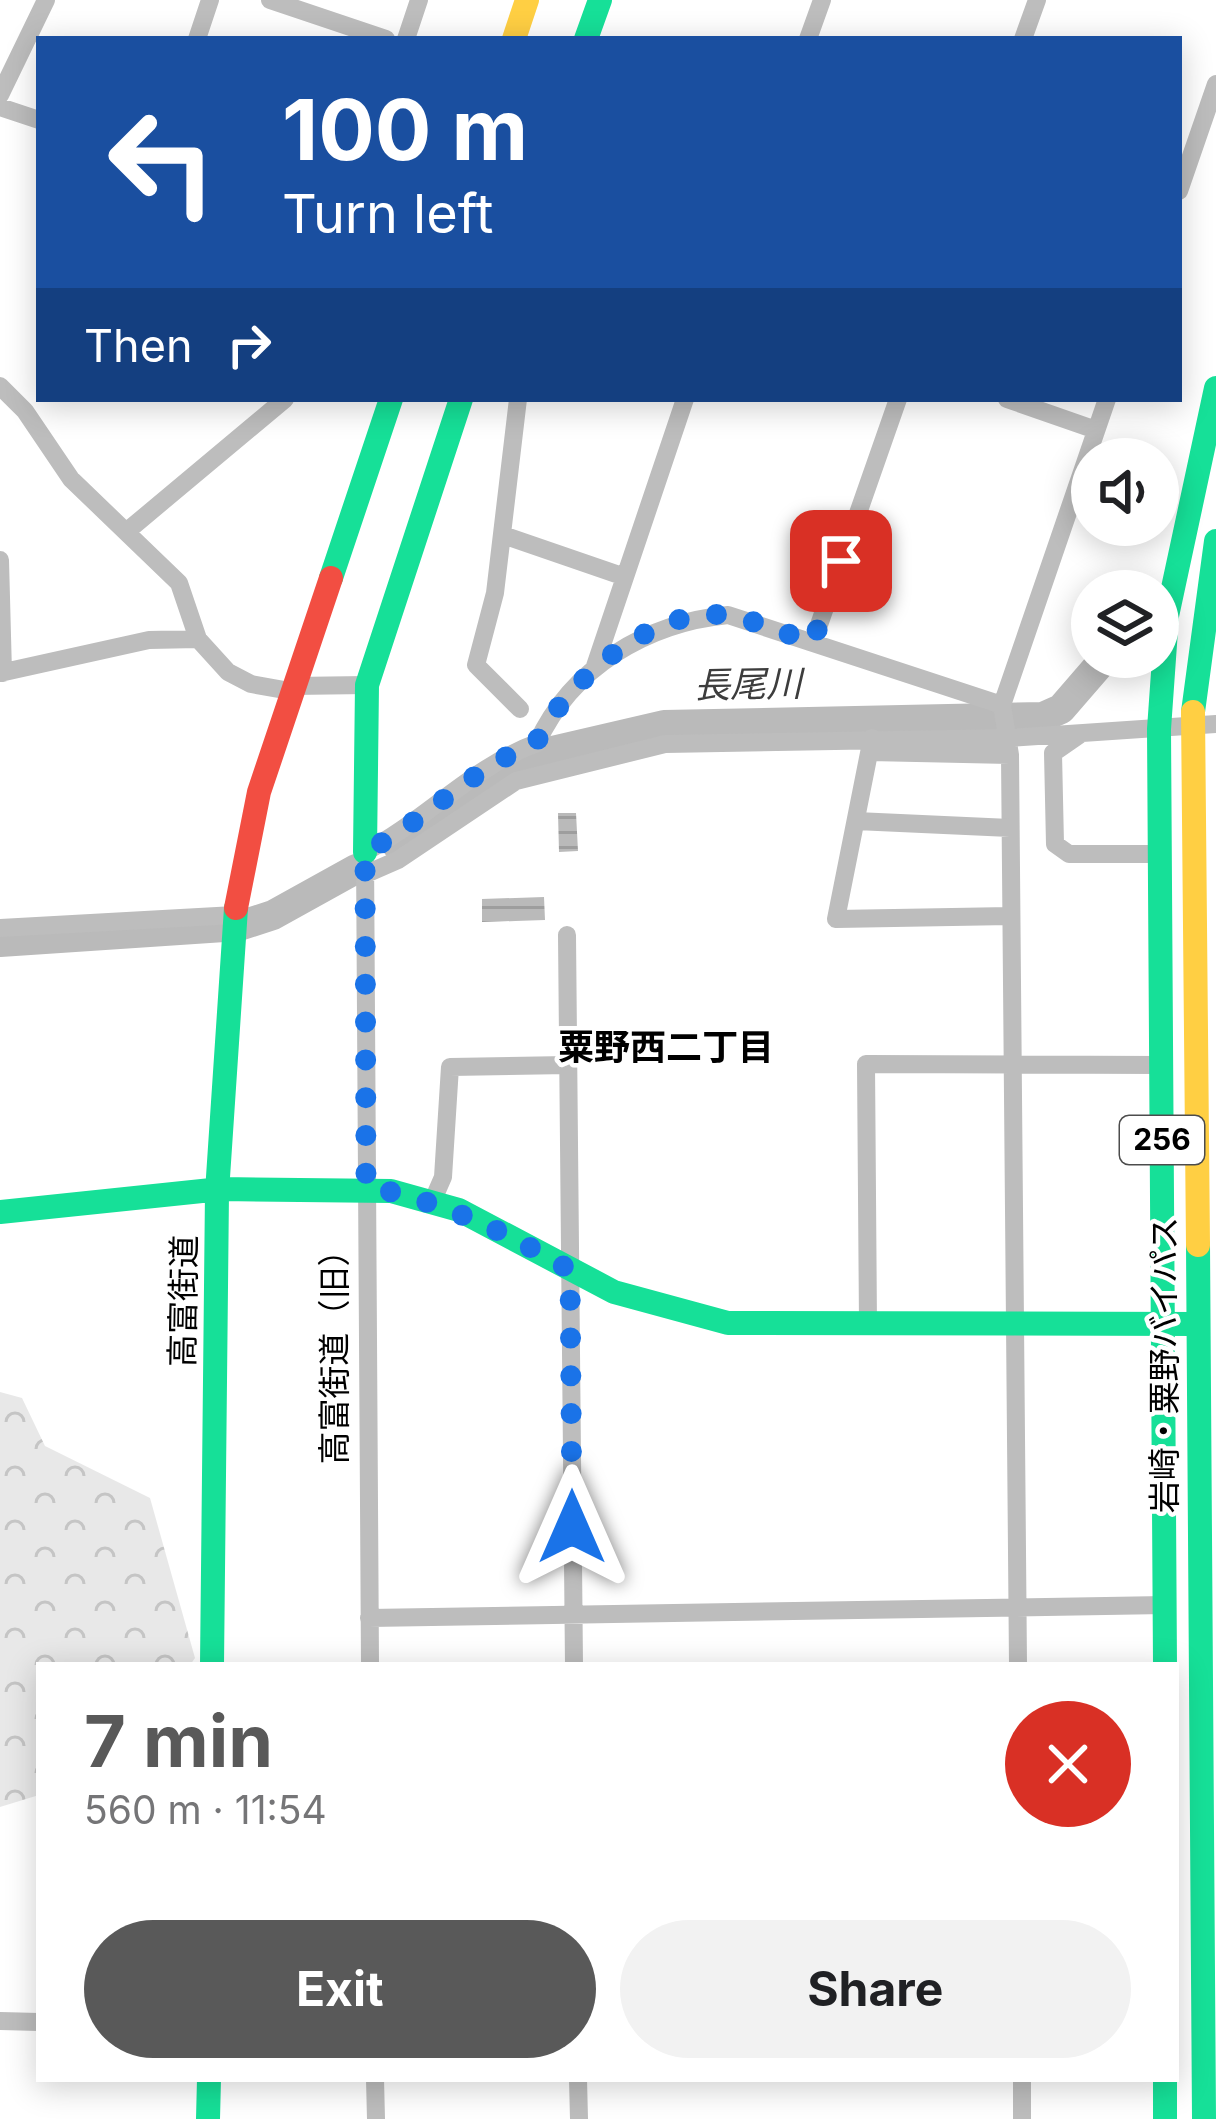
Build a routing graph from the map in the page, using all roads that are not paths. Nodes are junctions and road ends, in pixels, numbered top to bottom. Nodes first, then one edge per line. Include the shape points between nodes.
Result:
1 (46, 0) edge
2 (210, 0) edge
3 (270, 0) edge
4 (419, 0) edge
5 (527, 0) edge
6 (600, 0) edge
7 (822, 0) edge
8 (1037, 0) edge
9 (198, 36) edge
10 (377, 36) edge
11 (407, 36) edge
12 (515, 36) edge
13 (587, 36) edge
14 (809, 36) edge
15 (1024, 36) edge
16 (6, 74) edge
17 (1216, 84) edge
18 (0, 95) edge
19 (0, 107) edge
20 (36, 119) edge
21 (1182, 182) edge
22 (0, 386) edge
23 (1216, 388) edge
24 (281, 402) edge
25 (390, 402) edge
26 (460, 402) edge
27 (518, 402) edge
28 (684, 402) edge
29 (897, 402) edge
30 (1016, 402) edge
31 (1106, 402) edge
32 (1096, 430) junction
33 (126, 532) junction
34 (503, 535) junction
35 (1216, 541) edge
36 (0, 560) edge
37 (625, 577) junction
38 (198, 639) junction
39 (813, 642) junction
40 (593, 671) junction
41 (1, 673) edge
42 (367, 686) junction
43 (291, 688) junction
44 (1002, 705) junction
45 (520, 709) dead end
46 (1203, 724) edge
47 (1159, 728) junction
48 (1082, 734) junction
49 (871, 745) junction
50 (1010, 746) junction
51 (538, 758) junction
52 (486, 785) junction
53 (856, 821) junction
54 (1010, 828) junction
55 (1159, 854) junction
56 (366, 863) junction
57 (1010, 916) junction
58 (235, 926) junction
59 (0, 928) edge
60 (567, 935) dead end
61 (1011, 1064) junction
62 (568, 1065) junction
63 (1163, 1065) junction
64 (1207, 1065) edge
65 (366, 1186) junction
66 (217, 1192) junction
67 (433, 1200) junction
68 (0, 1212) edge
69 (570, 1270) junction
70 (1013, 1323) junction
71 (1159, 1323) junction
72 (868, 1325) junction
73 (1207, 1326) edge
74 (1165, 1605) junction
75 (1206, 1606) edge
76 (1017, 1608) junction
77 (573, 1613) junction
78 (369, 1618) junction
79 (212, 1662) edge
80 (370, 1662) edge
81 (574, 1662) edge
82 (1018, 1662) edge
83 (1165, 1662) edge
84 (1211, 1908) edge
85 (0, 2021) edge
86 (36, 2022) edge
87 (209, 2082) edge
88 (375, 2082) edge
89 (578, 2082) edge
90 (1022, 2082) edge
91 (1165, 2082) edge
92 (208, 2119) edge
93 (376, 2119) edge
94 (579, 2119) edge
95 (1022, 2119) edge
96 (1165, 2119) edge
97 (1204, 2119) edge

1 - 16 street
2 - 9 street
3 - 10 street
4 - 11 street
5 - 12 main road
6 - 13 main road
7 - 14 street
8 - 15 street
16 - 18 street
17 - 21 street
19 - 20 street
22 - 33 street via 71,479
23 - 47 main road, 岩崎・粟野バイパス / 256 via 1167,616
24 - 33 street
25 - 43 main road, 高富街道
26 - 42 main road, 高富街道（旧）
27 - 34 street
28 - 37 street
29 - 39 street
30 - 32 street
31 - 32 street
32 - 44 street
33 - 38 street via 179,583
34 - 37 street
34 - 45 street via 476,665
35 - 46 main road, 岩崎・粟野バイパス / 256
36 - 41 street
37 - 40 street
38 - 41 street via 149,640
38 - 43 street via 228,672
39 - 40 street via 728,615 695,618 651,631
39 - 44 street
40 - 51 street via 545,725
42 - 43 street
42 - 56 main road, 高富街道（旧）
43 - 58 main road, 高富街道 via 259,792
44 - 50 street
46 - 47 street
46 - 64 main road, 岩崎・粟野バイパス / 256
47 - 48 street
47 - 55 main road, 岩崎・粟野バイパス / 256
48 - 50 street
48 - 55 street via 1053,753 1055,844 1069,854
49 - 50 street
49 - 51 street via 665,743
49 - 53 street
50 - 54 street
51 - 52 street
51 - 52 street
52 - 56 street
52 - 56 street
53 - 54 street
53 - 57 street via 836,919
54 - 57 street
55 - 63 main road, 岩崎・粟野バイパス / 256
56 - 65 street, 高富街道（旧）
57 - 61 street
58 - 59 street
58 - 66 main road, 高富街道
60 - 62 street
61 - 63 street
61 - 70 street
61 - 72 street via 866,1064
62 - 67 street via 449,1067 443,1177
62 - 69 street
63 - 71 main road, 岩崎・粟野バイパス / 256
64 - 73 main road, 岩崎・粟野バイパス / 256
65 - 66 main road
65 - 67 main road
65 - 78 street, 高富街道（旧）
66 - 68 main road
66 - 79 main road, 高富街道
67 - 69 main road
69 - 72 main road via 711,1320
69 - 77 street
70 - 71 main road
70 - 72 main road
70 - 76 street
71 - 73 main road
71 - 74 main road, 岩崎・粟野バイパス / 256
73 - 75 main road, 岩崎・粟野バイパス / 256
74 - 76 street
74 - 83 main road, 岩崎・粟野バイパス / 256
75 - 84 main road, 岩崎・粟野バイパス / 256
76 - 77 street
76 - 82 street
77 - 78 street
77 - 81 street
78 - 80 street, 高富街道（旧）
84 - 97 main road, 岩崎・粟野バイパス / 256
85 - 86 street
87 - 92 main road
88 - 93 street
89 - 94 street
90 - 95 street
91 - 96 main road

